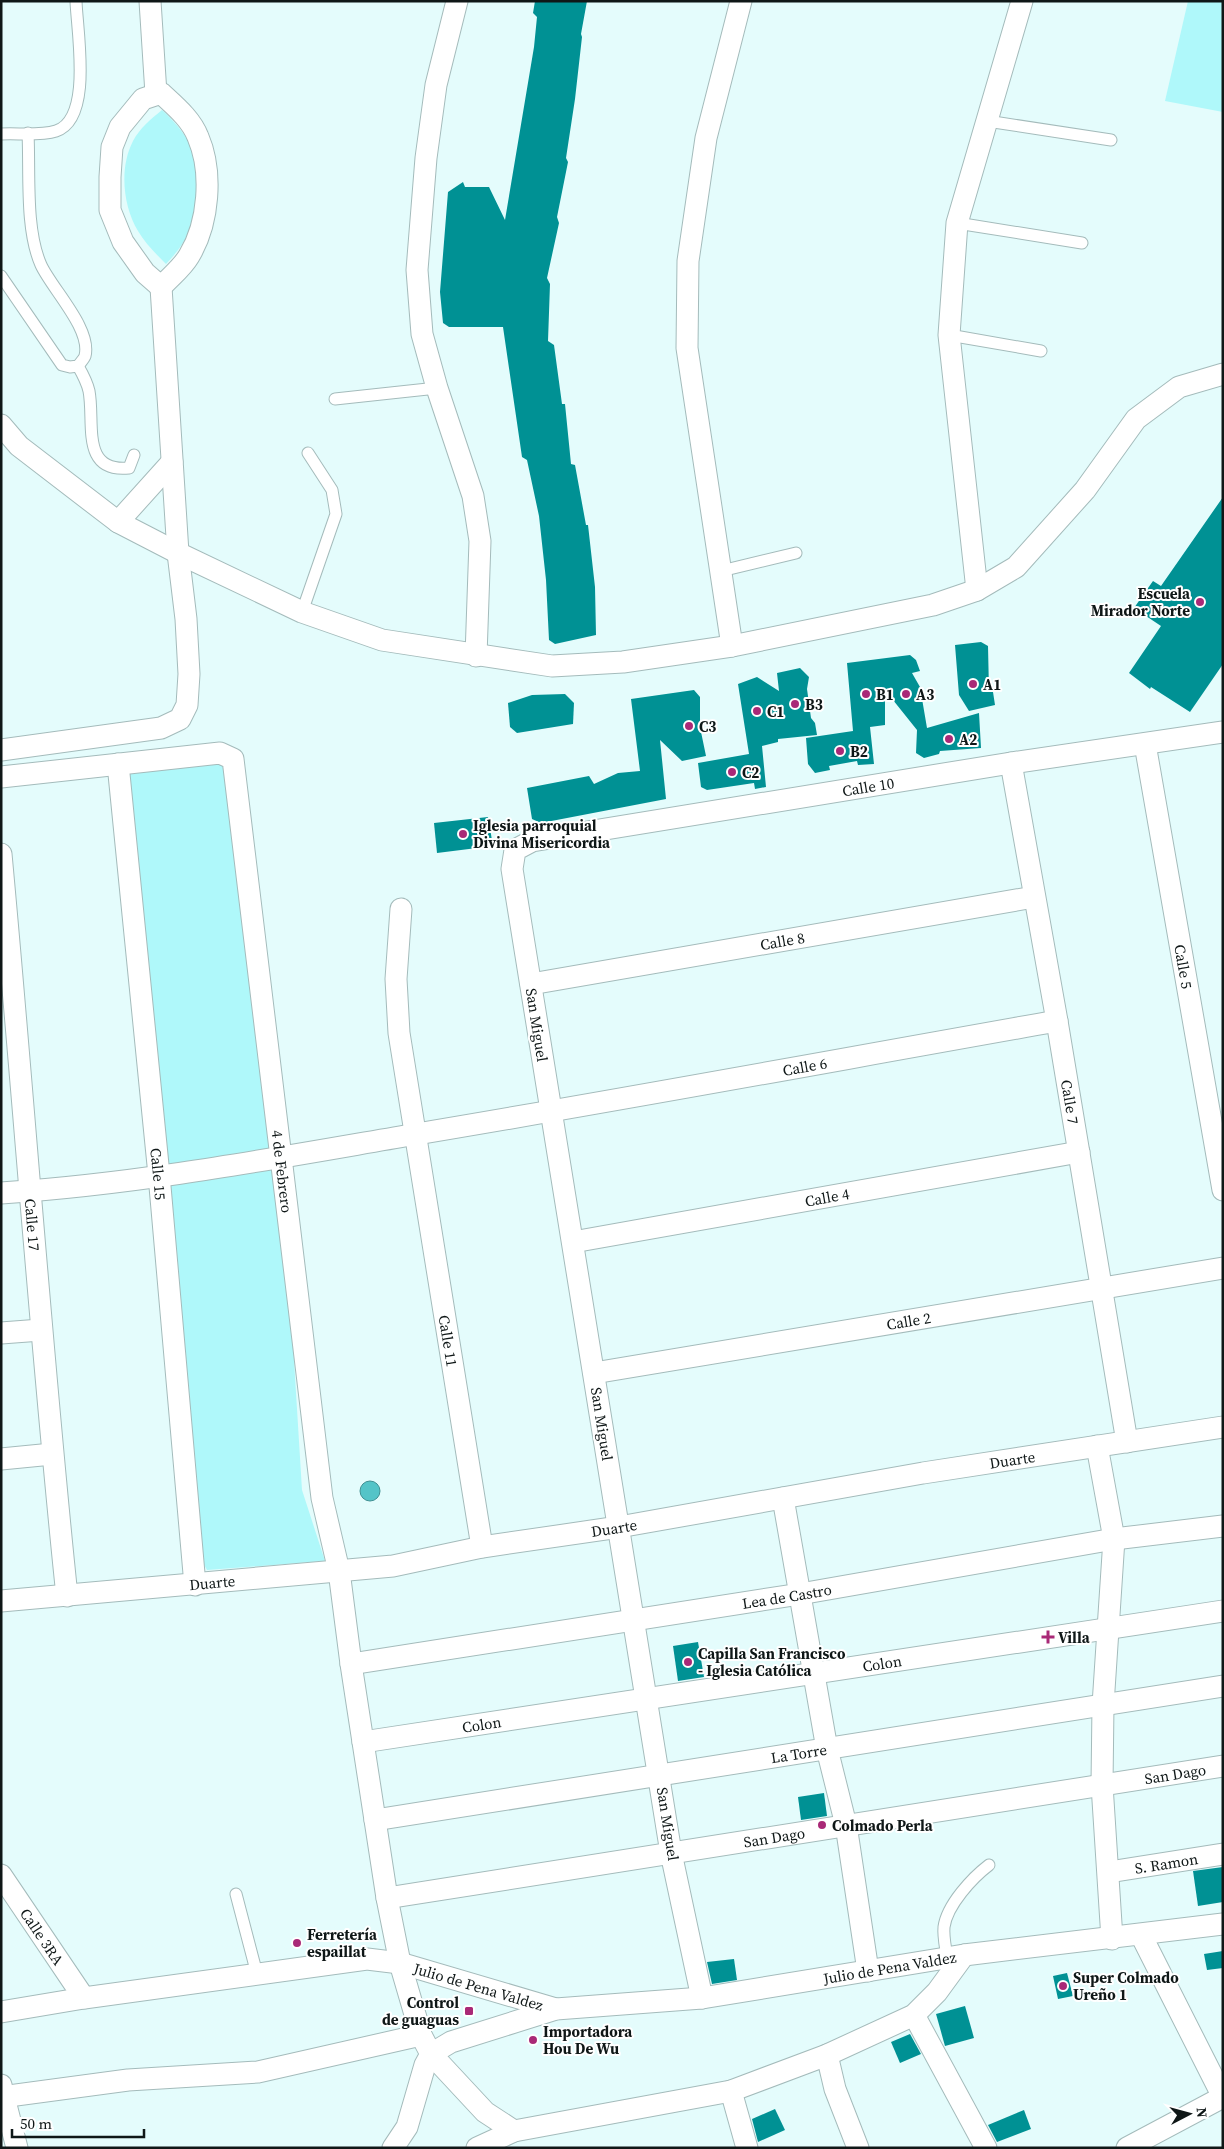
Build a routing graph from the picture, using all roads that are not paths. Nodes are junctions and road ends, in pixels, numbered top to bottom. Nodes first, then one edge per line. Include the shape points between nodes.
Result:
1 (76, 1) edge
2 (150, 1) edge
3 (457, 1) edge
4 (741, 1) edge
5 (1022, 1) edge
6 (156, 94) junction
7 (987, 120) junction
8 (28, 133) junction
9 (1, 134) edge
10 (1111, 140) dead end
11 (957, 223) junction
12 (1082, 243) dead end
13 (1, 276) edge
14 (161, 288) junction
15 (949, 335) junction
16 (1040, 351) dead end
17 (78, 366) junction
18 (1223, 374) edge
19 (437, 388) junction
20 (335, 399) dead end
21 (1, 425) edge
22 (308, 453) dead end
23 (134, 455) dead end
24 (172, 462) junction
25 (118, 522) junction
26 (796, 553) dead end
27 (178, 554) junction
28 (721, 571) junction
29 (977, 590) junction
30 (302, 612) junction
31 (732, 646) junction
32 (476, 656) junction
33 (1223, 732) edge
34 (1144, 744) junction
35 (1, 750) edge
36 (1011, 763) junction
37 (118, 764) junction
38 (1, 777) edge
39 (515, 850) joint
40 (1, 854) edge
41 (1034, 897) junction
42 (401, 909) dead end
43 (531, 984) junction
44 (1057, 1021) junction
45 (551, 1112) junction
46 (414, 1134) junction
47 (1079, 1152) junction
48 (281, 1157) junction
49 (159, 1175) junction
50 (1223, 1190) edge
51 (32, 1191) junction
52 (1, 1193) edge
53 (573, 1242) junction
54 (1223, 1268) edge
55 (1103, 1287) junction
56 (41, 1330) junction
57 (1, 1333) edge
58 (594, 1373) junction
59 (1223, 1427) edge
60 (1127, 1442) junction
61 (1097, 1446) junction
62 (52, 1454) junction
63 (1, 1459) edge
64 (783, 1498) junction
65 (1223, 1526) edge
66 (619, 1527) junction
67 (1114, 1539) junction
68 (482, 1547) junction
69 (339, 1571) junction
70 (195, 1585) junction
71 (800, 1594) junction
72 (67, 1596) junction
73 (1, 1601) edge
74 (1223, 1610) edge
75 (634, 1620) junction
76 (1110, 1628) junction
77 (351, 1664) junction
78 (814, 1673) junction
79 (1223, 1686) edge
80 (647, 1698) junction
81 (1103, 1705) junction
82 (363, 1742) junction
83 (827, 1749) junction
84 (1223, 1766) edge
85 (660, 1775) junction
86 (1102, 1785) junction
87 (375, 1820) junction
88 (846, 1825) junction
89 (671, 1853) junction
90 (1223, 1854) edge
91 (989, 1865) dead end
92 (1109, 1872) junction
93 (1, 1875) edge
94 (236, 1894) dead end
95 (387, 1898) junction
96 (1223, 1924) edge
97 (1142, 1935) junction
98 (1112, 1939) junction
99 (955, 1957) junction
100 (400, 1964) junction
101 (868, 1971) junction
102 (257, 1974) junction
103 (84, 1998) junction
104 (702, 1998) junction
105 (556, 2010) junction
106 (1, 2012) edge
107 (914, 2015) junction
108 (421, 2035) junction
109 (431, 2054) junction
110 (827, 2055) junction
111 (731, 2091) junction
112 (2, 2093) edge
113 (1223, 2097) edge
114 (514, 2131) junction
115 (17, 2148) edge
116 (393, 2148) edge
117 (477, 2148) edge
118 (747, 2148) edge
119 (858, 2148) edge
120 (986, 2148) edge
121 (1127, 2148) edge

1 - 8 lane via 80,85 76,110 68,125 55,131
2 - 6 street
3 - 19 street via 436,85 417,270 422,334
4 - 28 street via 706,138 688,261 686,348
5 - 7 street
6 - 14 street via 144,99 132,112 112,147 110,210 122,242
6 - 14 street via 162,93 186,116 198,137 204,161 207,206 189,257
7 - 10 lane
7 - 11 street
8 - 9 lane
8 - 17 lane via 32,229 41,265 79,326 85,343 85,356
11 - 12 lane
11 - 15 street
13 - 17 lane via 62,365
14 - 24 street
15 - 16 lane
15 - 29 street
17 - 23 lane via 89,390 92,444 99,460 114,469 129,468
18 - 29 street via 1178,387 1136,419 1085,490 1016,567
19 - 20 lane
19 - 32 street via 473,496 480,541
21 - 25 street via 19,446
22 - 30 lane via 332,490 336,514
24 - 25 street
24 - 27 street
25 - 27 street
26 - 28 lane
27 - 30 street
27 - 35 street via 189,674 187,705 180,719 161,728
28 - 31 street
29 - 31 street via 933,605
30 - 32 street via 382,640
31 - 32 street via 623,662 552,666
33 - 34 street, Calle 10
34 - 36 street, Calle 10
34 - 50 street, Calle 5
36 - 39 street, Calle 10 via 532,841
36 - 41 street, Calle 7
37 - 38 street
37 - 48 street, 4 de Febrero via 220,753 233,758
37 - 49 street, Calle 15
39 - 43 street, San Miguel via 512,869
40 - 51 street, Calle 17
41 - 43 street, Calle 8
41 - 44 street, Calle 7
42 - 46 street, Calle 11 via 396,979 399,1034
43 - 45 street, San Miguel
44 - 45 street, Calle 6
44 - 47 street, Calle 7
45 - 46 street, Calle 6
45 - 53 street, San Miguel
46 - 48 street, Calle 6
46 - 68 street, Calle 11
47 - 53 street, Calle 4
47 - 55 street, Calle 7
48 - 49 street, Calle 6
48 - 69 street, 4 de Febrero via 322,1498
49 - 51 street, Calle 6
49 - 70 street, Calle 15
51 - 52 street, Calle 6
51 - 56 street, Calle 17
53 - 58 street, San Miguel
54 - 55 street, Calle 2
55 - 58 street, Calle 2
55 - 60 street, Calle 7
56 - 57 street
56 - 62 street, Calle 17
58 - 66 street, San Miguel
59 - 60 street, Duarte
60 - 61 street, Duarte
61 - 64 street, Duarte
61 - 67 street
62 - 63 street
62 - 72 street, Calle 17
64 - 66 street, Duarte
64 - 71 street
65 - 67 street, Lea de Castro
66 - 68 street, Duarte
66 - 75 street, San Miguel
67 - 71 street, Lea de Castro
67 - 76 street
68 - 69 street, Duarte via 393,1566
69 - 70 street, Duarte
69 - 77 street, 4 de Febrero
70 - 72 street, Duarte
71 - 75 street, Lea de Castro
71 - 78 street
72 - 73 street, Duarte
74 - 76 street, Colon
75 - 77 street, Lea de Castro
75 - 80 street, San Miguel
76 - 78 street, Colon
76 - 81 street
77 - 82 street, 4 de Febrero
78 - 80 street, Colon
78 - 83 street
79 - 81 street, La Torre
80 - 82 street, Colon
80 - 85 street, San Miguel
81 - 83 street, La Torre
81 - 86 street
82 - 87 street, 4 de Febrero
83 - 85 street, La Torre
83 - 88 street
84 - 86 street, San Dago
85 - 87 street, La Torre
85 - 89 street, San Miguel
86 - 88 street, San Dago
86 - 92 street
87 - 95 street, 4 de Febrero
88 - 89 street, San Dago
88 - 101 street
89 - 95 street, San Dago
89 - 104 street, San Miguel
90 - 92 street, S. Ramon
91 - 99 lane via 961,1893 946,1920 944,1928
92 - 98 street
93 - 103 street, Calle 3RA
94 - 102 lane
95 - 100 street, 4 de Febrero
96 - 97 street, Julio de Pena Valdez
97 - 98 street, Julio de Pena Valdez
97 - 113 street
98 - 99 street, Julio de Pena Valdez
99 - 101 street, Julio de Pena Valdez
99 - 107 street via 937,1992
100 - 102 street, Julio de Pena Valdez via 367,1959
100 - 105 street, Julio de Pena Valdez
100 - 108 street, 4 de Febrero
101 - 104 street, Julio de Pena Valdez
102 - 103 street, Julio de Pena Valdez
103 - 106 street, Julio de Pena Valdez
104 - 105 street, Julio de Pena Valdez
105 - 109 street, Julio de Pena Valdez via 451,2042
107 - 110 street
107 - 120 street
108 - 109 street, 4 de Febrero
108 - 112 street via 258,2072 128,2080
109 - 114 street, 4 de Febrero via 485,2112
109 - 116 street via 407,2127
110 - 111 street
110 - 119 street via 835,2090
111 - 114 street
111 - 118 street
112 - 115 street
113 - 121 street
114 - 117 street

